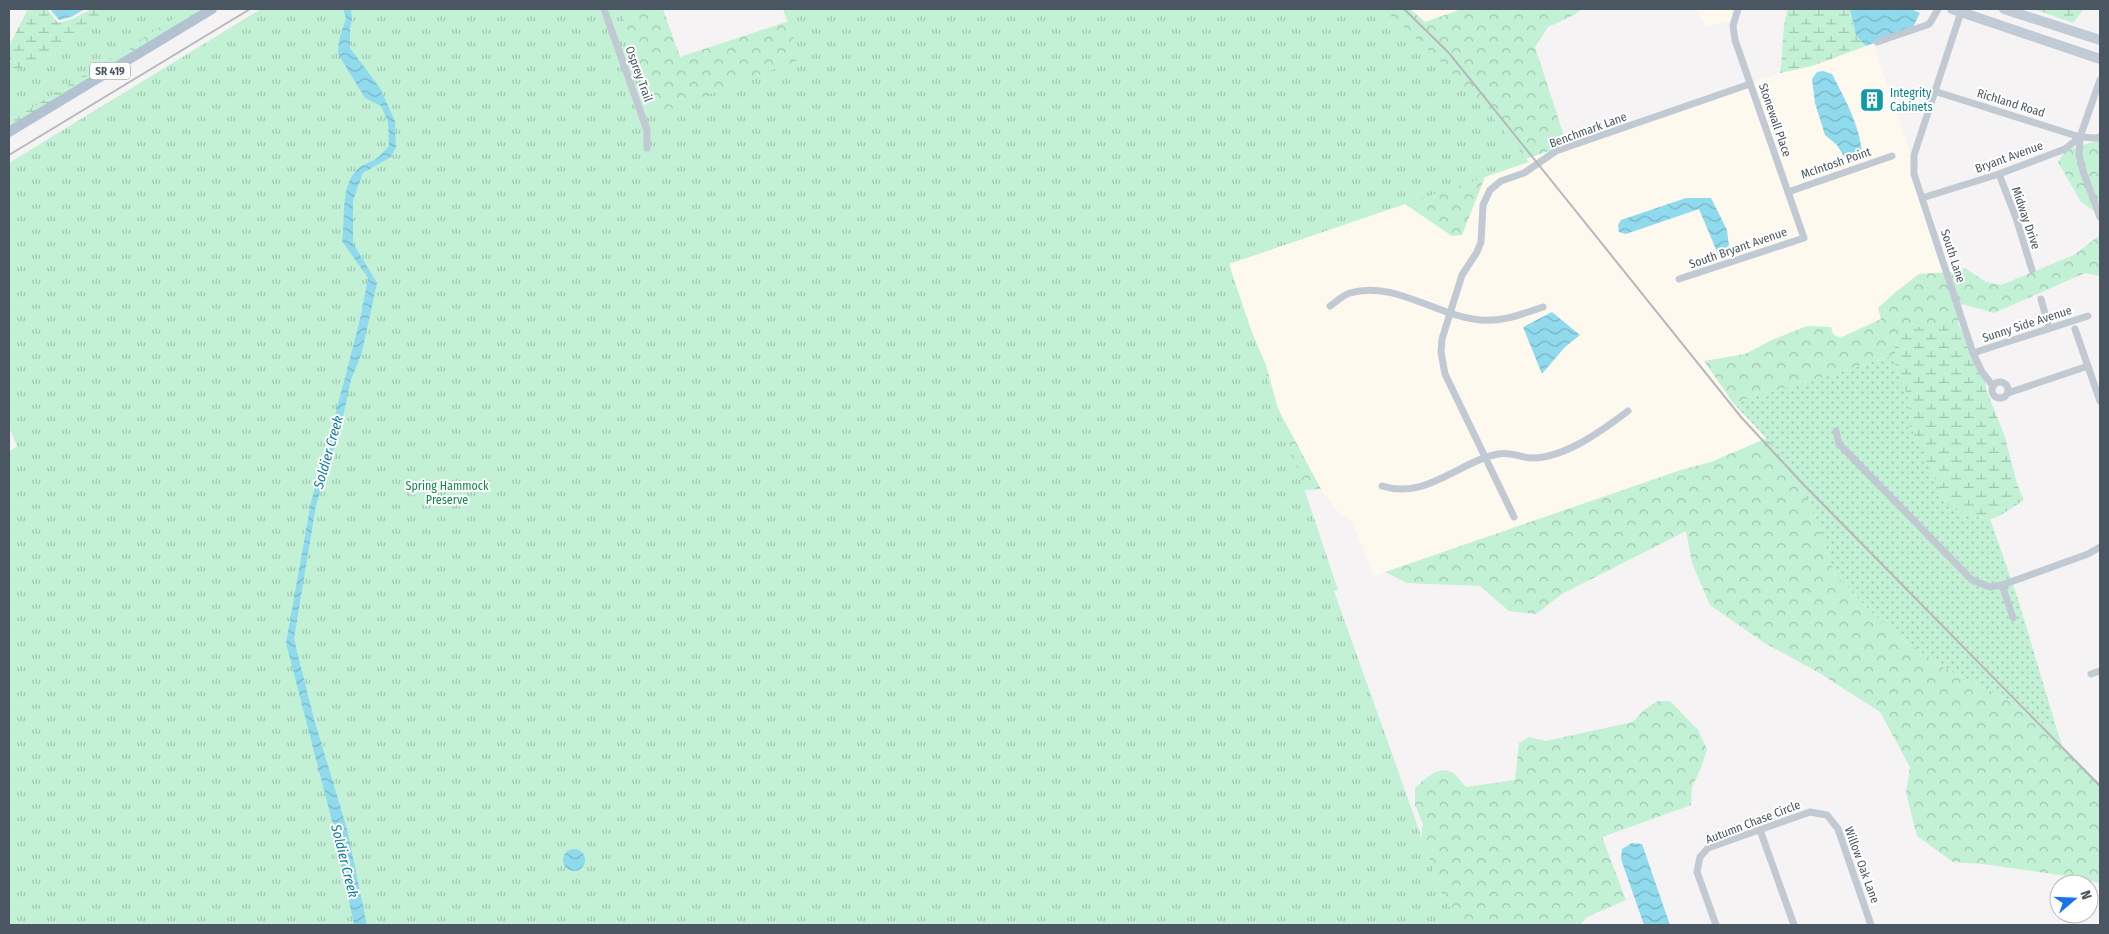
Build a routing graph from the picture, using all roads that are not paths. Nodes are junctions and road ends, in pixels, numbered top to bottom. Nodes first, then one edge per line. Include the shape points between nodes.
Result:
1 (212, 9) edge
2 (604, 9) edge
3 (1738, 9) edge
4 (1938, 9) edge
5 (2004, 9) edge
6 (1958, 10) edge
7 (2100, 40) edge
8 (1877, 42) dead end
9 (2100, 59) edge
10 (2100, 80) edge
11 (1750, 84) junction
12 (1934, 91) junction
13 (9, 132) edge
14 (2080, 137) junction
15 (2100, 137) edge
16 (647, 148) dead end
17 (1892, 156) dead end
18 (1999, 174) junction
19 (1788, 192) junction
20 (1922, 198) junction
21 (2100, 217) edge
22 (1804, 238) joint
23 (2032, 270) dead end
24 (1679, 279) dead end
25 (2041, 299) dead end
26 (1330, 306) dead end
27 (1543, 307) dead end
28 (1449, 312) junction
29 (2088, 316) dead end
30 (2049, 328) junction
31 (2075, 329) dead end
32 (1974, 353) junction
33 (2088, 366) junction
34 (1993, 386) junction
35 (2008, 393) junction
36 (2100, 401) edge
37 (1628, 411) dead end
38 (1836, 431) dead end
39 (1486, 458) junction
40 (1382, 486) dead end
41 (1514, 517) dead end
42 (2100, 547) edge
43 (2002, 585) junction
44 (2013, 618) dead end
45 (2100, 671) edge
46 (2091, 674) dead end
47 (1827, 815) joint
48 (1760, 830) junction
49 (1716, 925) edge
50 (1794, 925) edge
51 (1872, 925) edge

1 - 13 main road, SR 419
2 - 16 street, Osprey Trail via 647,130
3 - 11 street, Stonewall Place via 1733,26 1735,40
4 - 8 street via 1930,23
5 - 7 main road
6 - 9 main road
6 - 12 street
10 - 14 street
11 - 19 street, Stonewall Place
11 - 28 street, Benchmark Lane via 1556,151 1524,173 1496,184 1486,195 1483,205 1483,233 1477,252 1462,275
12 - 14 street, Richland Road
12 - 20 street, South Lane via 1913,165
14 - 15 street
14 - 18 street, Bryant Avenue via 2065,149
14 - 21 street via 2083,171
17 - 19 street, McIntosh Point
18 - 20 street, Bryant Avenue
18 - 23 street, Midway Drive
19 - 22 street, Stonewall Place
20 - 32 street, South Lane
22 - 24 street, South Bryant Avenue
25 - 30 street
26 - 28 street via 1348,294 1370,291 1403,297
27 - 28 street via 1499,320 1477,320
28 - 39 street, Benchmark Lane via 1441,352 1445,374
29 - 30 street, Sunny Side Avenue
30 - 32 street, Sunny Side Avenue
31 - 33 street
32 - 34 street, South Lane via 1982,372
33 - 35 street
33 - 36 street
34 - 35 street via 2003,382
34 - 35 street via 1993,394 1997,398
37 - 39 street via 1587,440 1554,453 1532,458 1498,454
38 - 43 street via 1838,444 1972,580 1990,587
39 - 40 street via 1416,488 1395,490
39 - 41 street, Benchmark Lane
42 - 43 street
43 - 44 street
45 - 46 street
47 - 48 street, Autumn Chase Circle via 1810,812
47 - 51 street, Willow Oak Lane via 1838,829
48 - 49 street, Autumn Chase Circle via 1708,848 1700,857 1697,872
48 - 50 street

